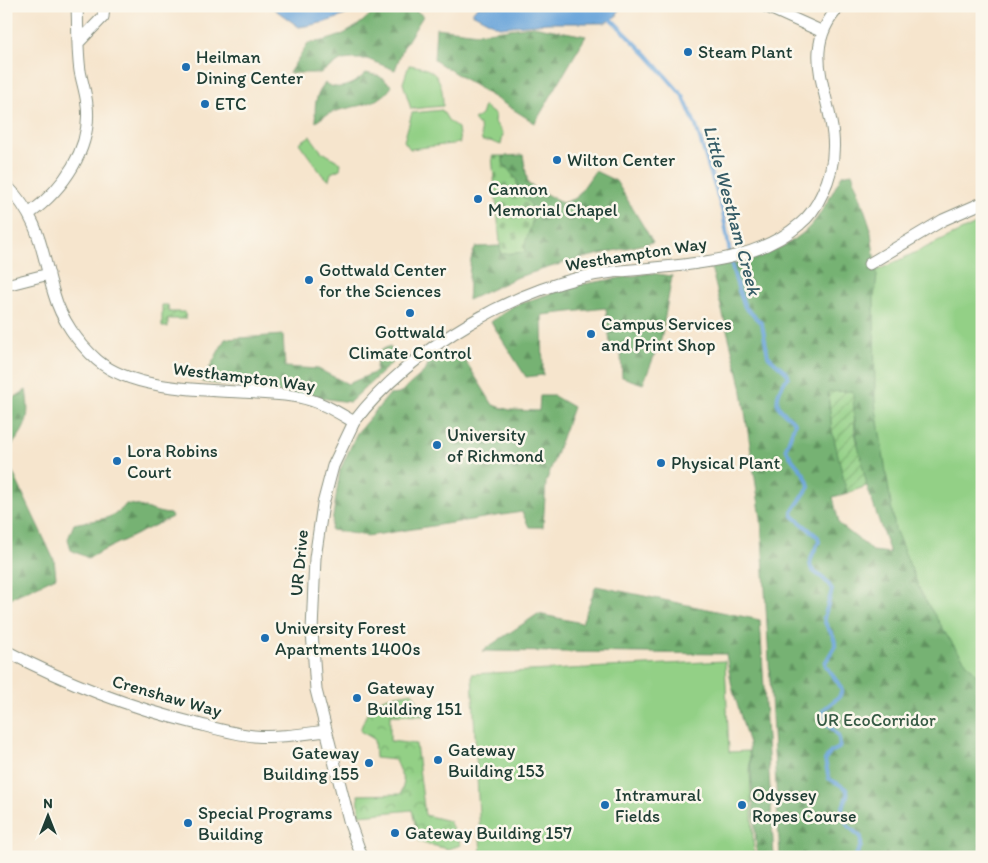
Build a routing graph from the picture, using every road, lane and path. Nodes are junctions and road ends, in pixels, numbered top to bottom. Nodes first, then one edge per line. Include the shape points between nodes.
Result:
1 (77, 6) edge
2 (104, 6) edge
3 (765, 6) edge
4 (840, 6) edge
5 (824, 32) junction
6 (79, 42) junction
7 (6, 185) edge
8 (982, 203) edge
9 (29, 214) junction
10 (869, 264) dead end
11 (49, 274) junction
12 (6, 285) edge
13 (354, 422) junction
14 (6, 651) edge
15 (326, 731) junction
16 (362, 857) edge

1 - 6 street
2 - 6 street via 103,17
3 - 5 street
4 - 5 street, Westhampton Way
5 - 13 street, Westhampton Way via 818,65 833,147 827,184 802,223 770,244 743,253 594,275 514,301 431,349 381,390
6 - 9 street via 80,70 87,105 84,142 61,183
7 - 9 street, Westhampton Way
8 - 10 street via 944,220
9 - 11 street, Westhampton Way via 39,233
11 - 12 street
11 - 13 street, Westhampton Way via 60,310 75,336 96,359 116,373 157,384 300,397 329,407
13 - 15 street, UR Drive via 338,452 329,481 315,558 313,672
14 - 15 street, Crenshaw Way via 84,689 176,719 254,736
15 - 16 street, UR Drive

